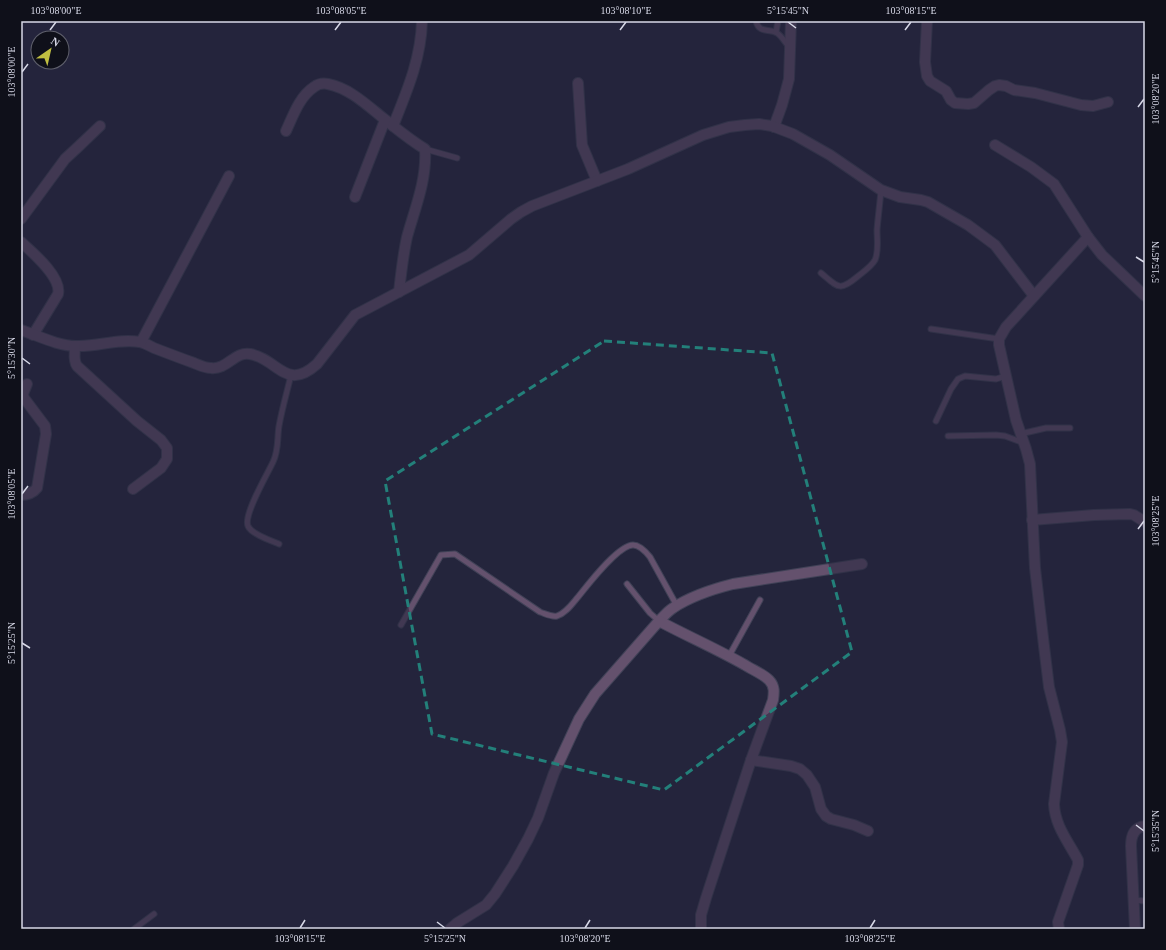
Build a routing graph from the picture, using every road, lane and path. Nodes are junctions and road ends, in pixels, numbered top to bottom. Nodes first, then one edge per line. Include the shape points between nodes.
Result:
1 (422, 21) edge
2 (756, 21) edge
3 (778, 21) edge
4 (791, 21) edge
5 (927, 21) edge
6 (776, 32) junction
7 (790, 49) junction
8 (578, 83) dead end
9 (1108, 102) dead end
10 (389, 123) junction
11 (100, 126) dead end
12 (774, 127) junction
13 (286, 131) dead end
14 (994, 145) dead end
15 (425, 150) junction
16 (457, 158) dead end
17 (229, 176) dead end
18 (597, 181) junction
19 (881, 190) junction
20 (355, 197) dead end
21 (21, 218) edge
22 (1088, 237) junction
23 (21, 242) edge
24 (821, 273) dead end
25 (399, 292) junction
26 (1034, 296) junction
27 (1145, 296) edge
28 (931, 329) dead end
29 (21, 330) edge
30 (33, 335) junction
31 (999, 339) junction
32 (141, 342) junction
33 (75, 346) junction
34 (291, 375) junction
35 (1006, 376) junction
36 (27, 384) dead end
37 (936, 421) dead end
38 (1070, 428) dead end
39 (948, 436) dead end
40 (1022, 438) junction
41 (133, 489) dead end
42 (21, 495) edge
43 (1032, 520) junction
44 (1145, 522) edge
45 (279, 544) dead end
46 (862, 564) dead end
47 (627, 584) dead end
48 (760, 600) dead end
49 (676, 606) junction
50 (659, 621) junction
51 (401, 626) dead end
52 (729, 656) junction
53 (751, 760) junction
54 (1145, 826) edge
55 (868, 831) dead end
56 (1133, 900) junction
57 (1145, 900) edge
58 (154, 914) dead end
59 (134, 929) edge
60 (450, 929) edge
61 (701, 929) edge
62 (1059, 929) edge
63 (1135, 929) edge

1 - 10 street via 420,46 414,69 405,96
2 - 6 lane via 760,28
3 - 6 lane
4 - 7 street
5 - 9 street via 927,76 955,103 974,103 999,85 1081,105 1092,106
6 - 7 lane
7 - 12 street via 789,79
8 - 18 street via 582,145
10 - 13 street via 346,91 337,86 321,84 311,89 303,98
10 - 15 street
10 - 20 street
11 - 21 street via 65,159
12 - 18 street via 759,124 729,127 703,135
12 - 19 street via 830,154
14 - 22 street via 1054,184
15 - 16 lane
15 - 25 street via 426,163 407,238
17 - 32 street
18 - 25 street via 521,212 469,255
19 - 24 lane via 878,249 872,265 841,287
19 - 26 street via 900,197 928,202 968,225 995,245
22 - 26 street
22 - 27 street via 1102,255
23 - 30 street via 47,266 58,288 55,299
25 - 34 street via 355,315 317,364 305,374
26 - 31 street via 1006,327
28 - 31 lane
29 - 30 street
30 - 33 street
31 - 35 street
32 - 33 street
32 - 34 street via 214,369 239,355 252,354
33 - 41 street via 74,358 77,366 167,448 167,459 161,468
34 - 45 lane via 279,426 275,459 256,496 247,522 255,533
35 - 37 lane via 996,379 964,376 958,379
35 - 40 street
36 - 42 street via 24,398 46,429 37,488 30,494
38 - 40 lane via 1046,428
39 - 40 lane via 996,434
40 - 43 street via 1030,464
43 - 44 street via 1130,514
43 - 62 street via 1049,687 1062,742 1055,813 1060,828 1078,860 1058,922
46 - 49 street via 719,587
47 - 50 lane
48 - 52 lane
49 - 50 street
49 - 51 lane via 650,556 633,545 613,557 570,606 556,616 540,612 455,554 441,555
50 - 52 street
50 - 60 street via 595,694 578,719 554,773 538,818 495,894 486,905
52 - 53 street via 769,680 773,686 773,700
53 - 55 street via 800,769 815,787 826,816
53 - 61 street via 706,898 701,915
54 - 56 street via 1136,829 1131,838
56 - 57 lane
56 - 63 street
58 - 59 lane

